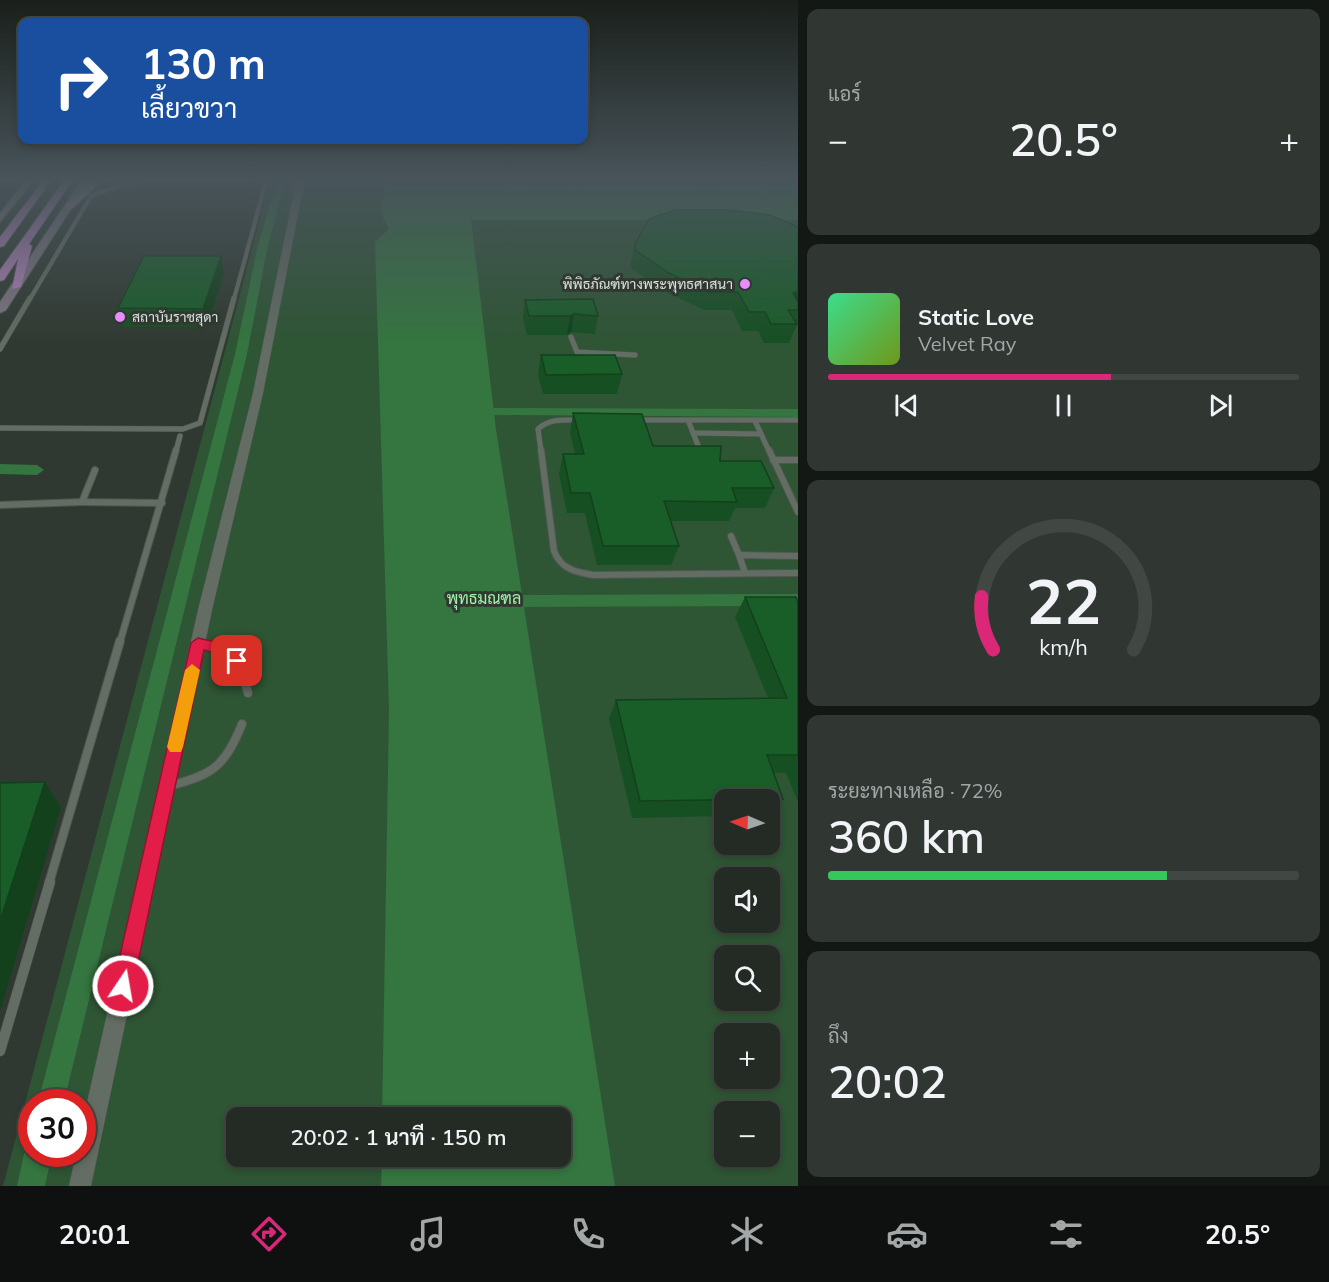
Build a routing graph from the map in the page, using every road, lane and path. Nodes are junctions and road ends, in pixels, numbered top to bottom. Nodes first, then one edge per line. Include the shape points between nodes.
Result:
1 (52, 233) edge
2 (69, 233) edge
3 (252, 233) edge
4 (290, 233) edge
5 (31, 234) joint
6 (0, 278) edge
7 (16, 287) junction
8 (0, 310) edge
9 (571, 337) dead end
10 (0, 349) edge
11 (577, 352) junction
12 (635, 355) dead end
13 (578, 359) edge
14 (587, 420) edge
15 (629, 420) edge
16 (688, 420) junction
17 (798, 420) edge
18 (755, 421) junction
19 (0, 429) edge
20 (182, 432) junction
21 (693, 433) junction
22 (761, 434) junction
23 (699, 448) edge
24 (773, 460) junction
25 (798, 460) edge
26 (95, 470) dead end
27 (82, 502) junction
28 (162, 503) junction
29 (0, 505) edge
30 (798, 512) edge
31 (731, 536) dead end
32 (740, 555) junction
33 (798, 556) edge
34 (745, 573) junction
35 (798, 573) edge
36 (198, 643) junction
37 (248, 693) dead end
38 (242, 724) dead end
39 (167, 786) junction
40 (0, 1051) edge
41 (80, 1186) edge

1 - 7 main road
2 - 10 lane
3 - 20 lane via 202,419
4 - 36 street via 258,393
5 - 6 highway
5 - 7 highway
7 - 8 main road
9 - 11 lane
11 - 12 lane
11 - 13 lane
14 - 34 lane via 555,420 537,429 558,563 593,575
15 - 16 lane
16 - 18 lane
16 - 21 lane
17 - 18 lane
18 - 22 lane
19 - 20 lane
20 - 28 lane
21 - 22 lane
21 - 23 lane
22 - 24 lane
24 - 25 lane
24 - 30 lane
26 - 27 lane
27 - 28 lane
27 - 29 lane
28 - 40 lane
31 - 32 lane
32 - 33 lane
32 - 34 lane
34 - 35 lane
36 - 37 lane via 222,649 237,661
36 - 39 street
38 - 39 lane via 234,745 206,777
39 - 41 street

